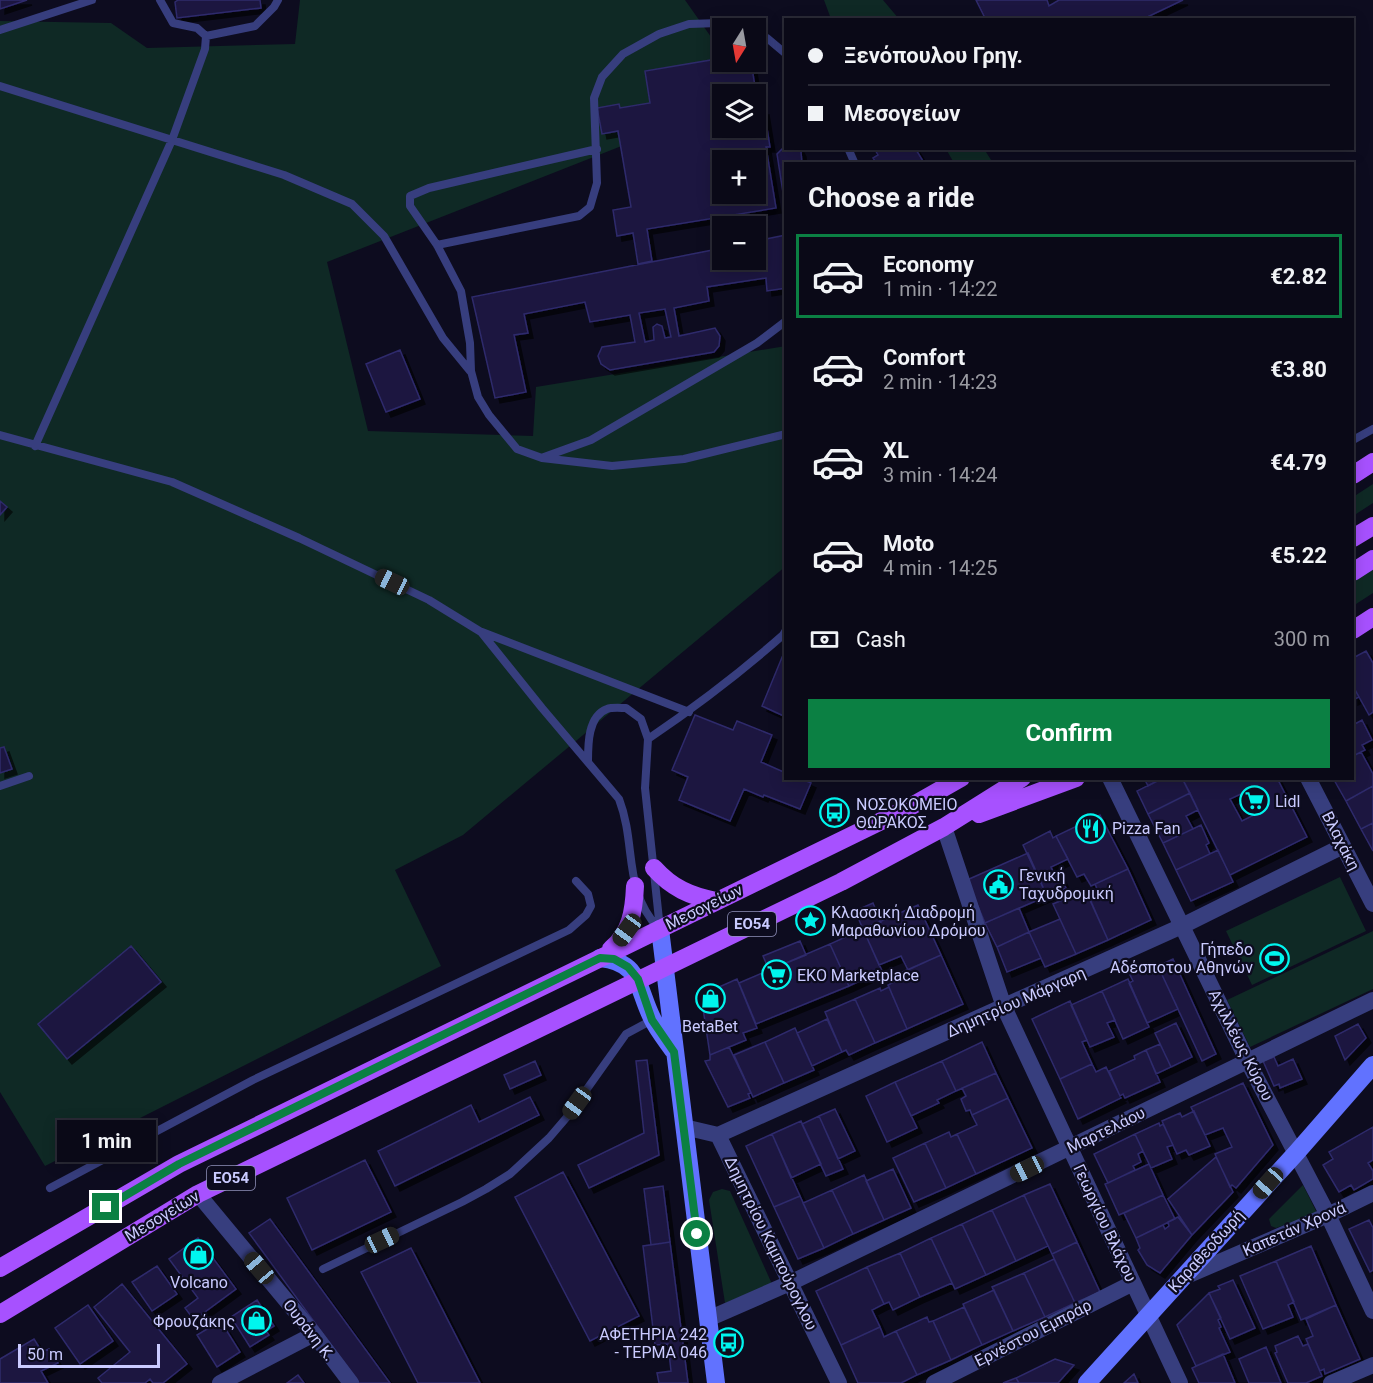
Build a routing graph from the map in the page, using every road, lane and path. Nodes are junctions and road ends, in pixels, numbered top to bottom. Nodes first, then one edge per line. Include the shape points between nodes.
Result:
1 (92, 0) edge
2 (160, 0) edge
3 (278, 0) edge
4 (712, 23) edge
5 (0, 30) edge
6 (206, 36) junction
7 (766, 38) edge
8 (784, 52) edge
9 (0, 86) edge
10 (172, 140) junction
11 (597, 149) junction
12 (437, 245) junction
13 (784, 323) edge
14 (471, 371) junction
15 (1373, 429) edge
16 (784, 434) edge
17 (0, 435) edge
18 (1354, 439) edge
19 (35, 446) junction
20 (542, 458) junction
21 (1373, 462) edge
22 (1354, 474) edge
23 (1373, 526) edge
24 (1354, 537) edge
25 (1373, 560) edge
26 (1354, 571) edge
27 (1373, 618) edge
28 (1354, 629) edge
29 (481, 632) junction
30 (784, 633) edge
31 (689, 712) junction
32 (648, 740) junction
33 (588, 761) junction
34 (30, 776) dead end
35 (957, 780) edge
36 (1019, 780) edge
37 (1071, 780) edge
38 (1111, 780) edge
39 (1309, 780) edge
40 (0, 786) edge
41 (944, 827) junction
42 (1343, 846) junction
43 (654, 867) junction
44 (576, 881) dead end
45 (635, 886) junction
46 (717, 901) junction
47 (1373, 904) edge
48 (1182, 926) junction
49 (660, 929) junction
50 (600, 958) junction
51 (664, 967) junction
52 (638, 979) junction
53 (1373, 1000) edge
54 (1004, 1007) junction
55 (652, 1020) junction
56 (674, 1052) junction
57 (1247, 1060) junction
58 (1373, 1065) edge
59 (684, 1127) junction
60 (718, 1135) junction
61 (1070, 1148) junction
62 (1297, 1152) junction
63 (50, 1188) dead end
64 (1373, 1193) edge
65 (198, 1194) junction
66 (1328, 1215) junction
67 (0, 1268) edge
68 (323, 1269) dead end
69 (1182, 1278) junction
70 (1133, 1283) junction
71 (790, 1284) junction
72 (1373, 1311) edge
73 (0, 1314) edge
74 (1148, 1315) junction
75 (708, 1319) junction
76 (314, 1334) junction
77 (1373, 1365) edge
78 (220, 1383) edge
79 (351, 1383) edge
80 (716, 1383) edge
81 (839, 1383) edge
82 (934, 1383) edge
83 (1087, 1383) edge
84 (1180, 1383) edge
85 (1331, 1383) edge

1 - 5 lane
2 - 6 lane via 173,23 197,28
3 - 6 lane via 255,26
4 - 11 lane via 689,24 659,34 623,54 602,77 594,98
6 - 10 lane via 205,49
7 - 8 lane
9 - 10 lane
10 - 14 lane via 285,175 352,204 384,236 443,338
10 - 19 lane
11 - 12 lane via 597,183 590,207 579,216
11 - 12 lane via 429,188 410,196 410,206
12 - 14 lane via 461,291
13 - 20 lane via 757,343 591,440
14 - 20 lane via 489,415 517,449
15 - 18 lane
16 - 20 lane via 684,459 612,466
17 - 19 lane
19 - 29 lane via 172,482 429,600
21 - 22 main road
23 - 24 main road
25 - 26 main road
27 - 28 main road
29 - 31 lane
29 - 33 lane
30 - 31 lane
31 - 32 lane
32 - 33 lane via 641,719 626,708 606,709 594,720 588,740
32 - 43 lane via 645,788
33 - 45 lane via 620,799
34 - 40 lane
35 - 46 main road, Μεσογείων / ΕΟ54
36 - 41 main road, Μεσογείων / ΕΟ54
37 - 41 main road, Μεσογείων / ΕΟ54
38 - 48 street, Αχιλλέως Κύρου
39 - 42 street, Βλαχάκη
41 - 51 main road, Μεσογείων / ΕΟ54 via 841,882
41 - 54 street, Γεωργίου Βλάχου
42 - 47 street, Βλαχάκη
42 - 48 street, Δημητρίου Μάργαρη
43 - 46 main road via 674,887 694,897
43 - 49 lane
44 - 63 lane via 588,894 591,906 569,930 253,1080
45 - 49 lane via 642,906
45 - 50 main road via 634,910 627,930
46 - 49 main road, Μεσογείων / ΕΟ54
48 - 54 street, Δημητρίου Μάργαρη
48 - 57 street, Αχιλλέως Κύρου
49 - 50 main road, Μεσογείων / ΕΟ54
49 - 51 street
50 - 52 street via 614,959
50 - 67 main road, Μεσογείων / ΕΟ54 via 179,1164
51 - 52 main road, Μεσογείων / ΕΟ54
51 - 56 street
52 - 55 street
52 - 65 main road, Μεσογείων / ΕΟ54
53 - 57 street, Μαρτελάου
54 - 60 street, Δημητρίου Μάργαρη
54 - 61 street, Γεωργίου Βλάχου
55 - 56 street
55 - 68 lane via 626,1034 567,1117 510,1174 462,1202
56 - 59 street
57 - 61 street, Μαρτελάου
57 - 62 street, Αχιλλέως Κύρου
58 - 62 street, Καραθεοδωρή
59 - 60 street, Δημητρίου Καμπούρογλου
59 - 75 street
60 - 71 street, Δημητρίου Καμπούρογλου
61 - 70 street, Γεωργίου Βλάχου
61 - 71 street, Μαρτελάου
62 - 66 street, Αχιλλέως Κύρου
62 - 69 street, Καραθεοδωρή
64 - 66 street, Καπετάν Χρονά
65 - 73 main road, Μεσογείων / ΕΟ54
65 - 76 street, Ουράνη Κ.
66 - 69 street, Καπετάν Χρονά
66 - 72 street, Αχιλλέως Κύρου
69 - 74 street, Καραθεοδωρή
70 - 74 street, Γεωργίου Βλάχου
70 - 82 street, Ερνέστου Εμπράρ
71 - 75 street, Μαρτελάου
71 - 81 street, Δημητρίου Καμπούρογλου
74 - 83 street, Καραθεοδωρή
74 - 84 street, Γεωργίου Βλάχου
75 - 80 street
76 - 78 street
76 - 79 street, Ουράνη Κ.
77 - 85 street

